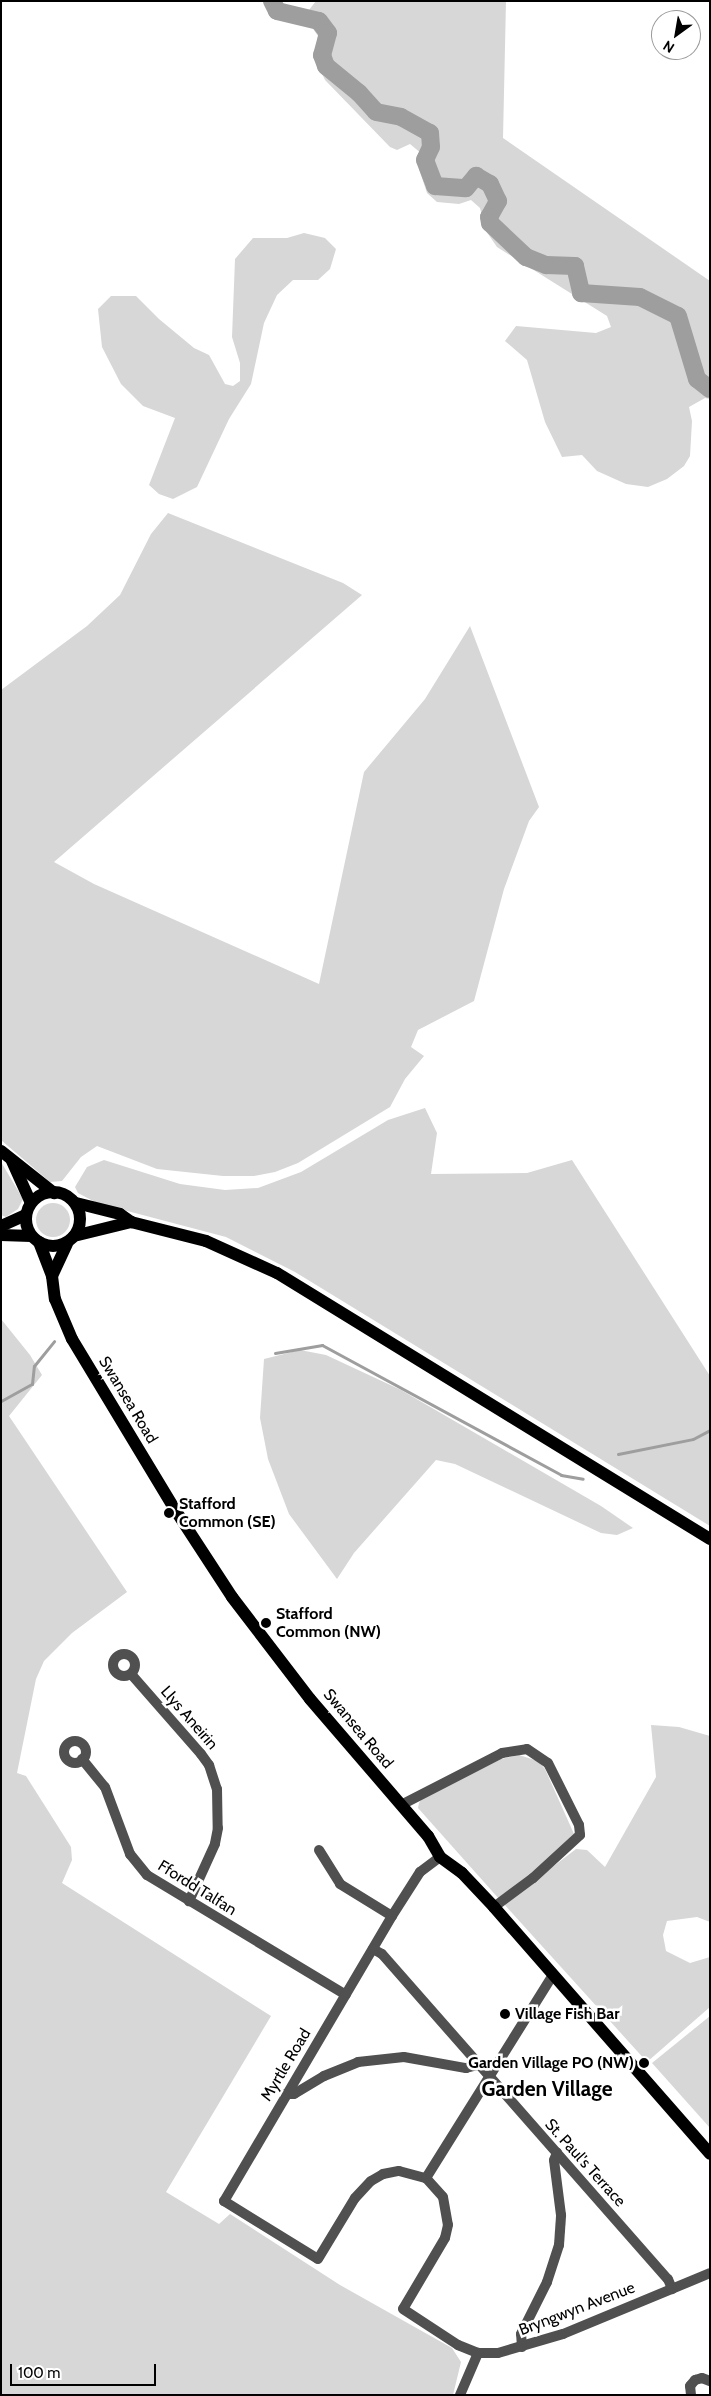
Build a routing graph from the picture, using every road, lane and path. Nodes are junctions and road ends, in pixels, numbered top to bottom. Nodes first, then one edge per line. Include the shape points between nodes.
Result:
1 (1, 1151) edge
2 (12, 1161) junction
3 (54, 1192) junction
4 (76, 1203) junction
5 (28, 1209) junction
6 (131, 1222) junction
7 (1, 1226) edge
8 (1, 1235) edge
9 (36, 1239) junction
10 (70, 1240) junction
11 (52, 1276) junction
12 (710, 1539) edge
13 (131, 1674) dead end
14 (82, 1759) dead end
15 (401, 1805) junction
16 (319, 1850) dead end
17 (440, 1857) junction
18 (189, 1901) junction
19 (494, 1907) junction
20 (392, 1916) junction
21 (373, 1949) junction
22 (554, 1975) junction
23 (346, 1995) junction
24 (477, 2065) junction
25 (487, 2076) junction
26 (286, 2094) junction
27 (556, 2153) junction
28 (710, 2154) edge
29 (426, 2178) junction
30 (710, 2273) edge
31 (672, 2289) junction
32 (522, 2347) junction
33 (478, 2353) junction
34 (710, 2381) edge
35 (460, 2395) edge
36 (691, 2395) edge

1 - 2 main road
2 - 3 main road
2 - 5 main road
3 - 4 main road
3 - 5 main road via 42,1195
4 - 6 main road via 120,1214
4 - 10 main road via 80,1216
5 - 7 main road
5 - 9 main road
6 - 10 main road
6 - 12 main road via 206,1241 277,1273
8 - 9 main road
9 - 10 main road via 50,1246
9 - 11 main road, Swansea Road
10 - 11 main road
11 - 15 main road, Swansea Road via 55,1299 72,1339 232,1597 310,1699
13 - 18 street, Llys Aneirin via 201,1754 209,1765 217,1789 215,1844
14 - 18 street, Ffordd Talfan via 96,1773 108,1794 135,1862 147,1875
15 - 17 main road, Swansea Road via 428,1836
15 - 19 street via 502,1753 527,1749 548,1763 579,1825 580,1836
16 - 20 street via 340,1884
17 - 19 main road, Swansea Road via 462,1872
17 - 20 street, Myrtle Road via 420,1872
18 - 23 street, Ffordd Talfan
19 - 22 main road, Swansea Road
20 - 21 street, Myrtle Road
21 - 23 street, Myrtle Road
21 - 24 street, St. Paul's Terrace via 382,1954
22 - 25 street
22 - 28 main road, Swansea Road
23 - 26 street, Myrtle Road
24 - 25 street, St. Paul's Terrace
24 - 26 street via 466,2068 404,2057 358,2062 324,2076 294,2094
25 - 27 street, St. Paul's Terrace
25 - 29 street
26 - 29 street, Myrtle Road via 224,2201 318,2259 355,2198 371,2181 383,2174 399,2171
27 - 31 street, St. Paul's Terrace via 668,2279
27 - 32 street via 554,2160 561,2215 559,2245 547,2282 521,2334
29 - 33 street via 444,2197 447,2232 403,2309 458,2345
30 - 31 street, Bryngwyn Avenue
31 - 32 street, Bryngwyn Avenue via 563,2334
32 - 33 street, Bryngwyn Avenue
33 - 35 street
34 - 36 street via 695,2380 690,2386

